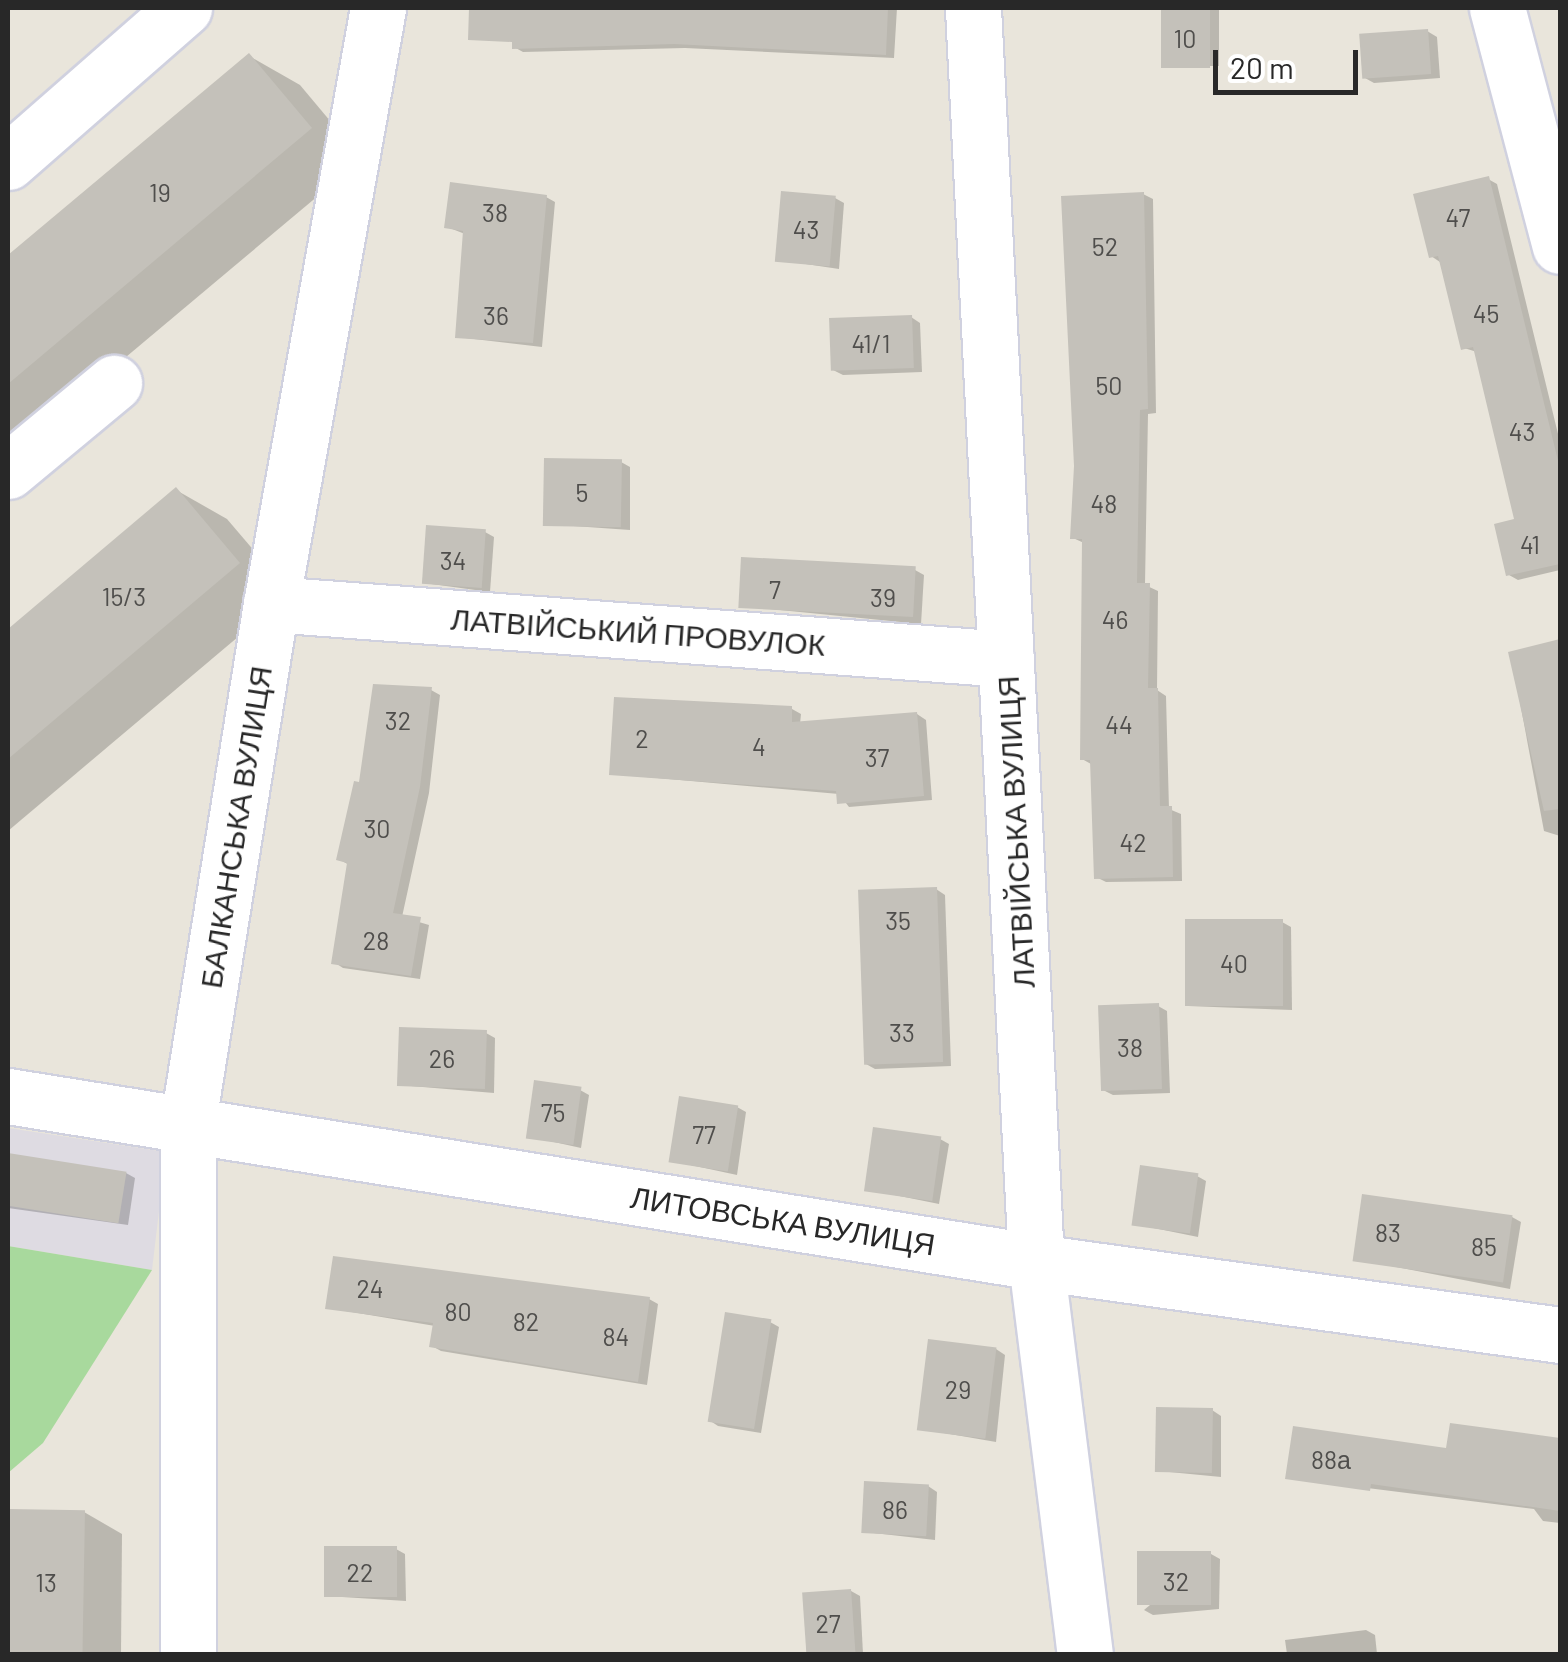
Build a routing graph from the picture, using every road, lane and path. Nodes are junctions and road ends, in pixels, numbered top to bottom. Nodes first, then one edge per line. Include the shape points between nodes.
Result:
1 (184, 8) edge
2 (378, 8) edge
3 (972, 8) edge
4 (1497, 8) edge
5 (8, 162) edge
6 (1560, 246) edge
7 (114, 383) dead end
8 (8, 471) edge
9 (271, 604) junction
10 (1006, 659) junction
11 (8, 1096) edge
12 (188, 1121) junction
13 (1036, 1262) junction
14 (1560, 1335) edge
15 (188, 1654) edge
16 (1085, 1654) edge

1 - 5 street
2 - 9 street, БАЛКАНСЬКА ВУЛИЦЯ
3 - 10 street, ЛАТВІЙСЬКА ВУЛИЦЯ
4 - 6 street
7 - 8 street
9 - 10 street, ЛАТВІЙСЬКИЙ ПРОВУЛОК
9 - 12 street, БАЛКАНСЬКА ВУЛИЦЯ
10 - 13 street, ЛАТВІЙСЬКА ВУЛИЦЯ
11 - 12 street, ЛИТОВСЬКА ВУЛИЦЯ
12 - 13 street, ЛИТОВСЬКА ВУЛИЦЯ
12 - 15 street, БАЛКАНСЬКА ВУЛИЦЯ
13 - 14 street, ЛИТОВСЬКА ВУЛИЦЯ
13 - 16 street, ЛАТВІЙСЬКА ВУЛИЦЯ

